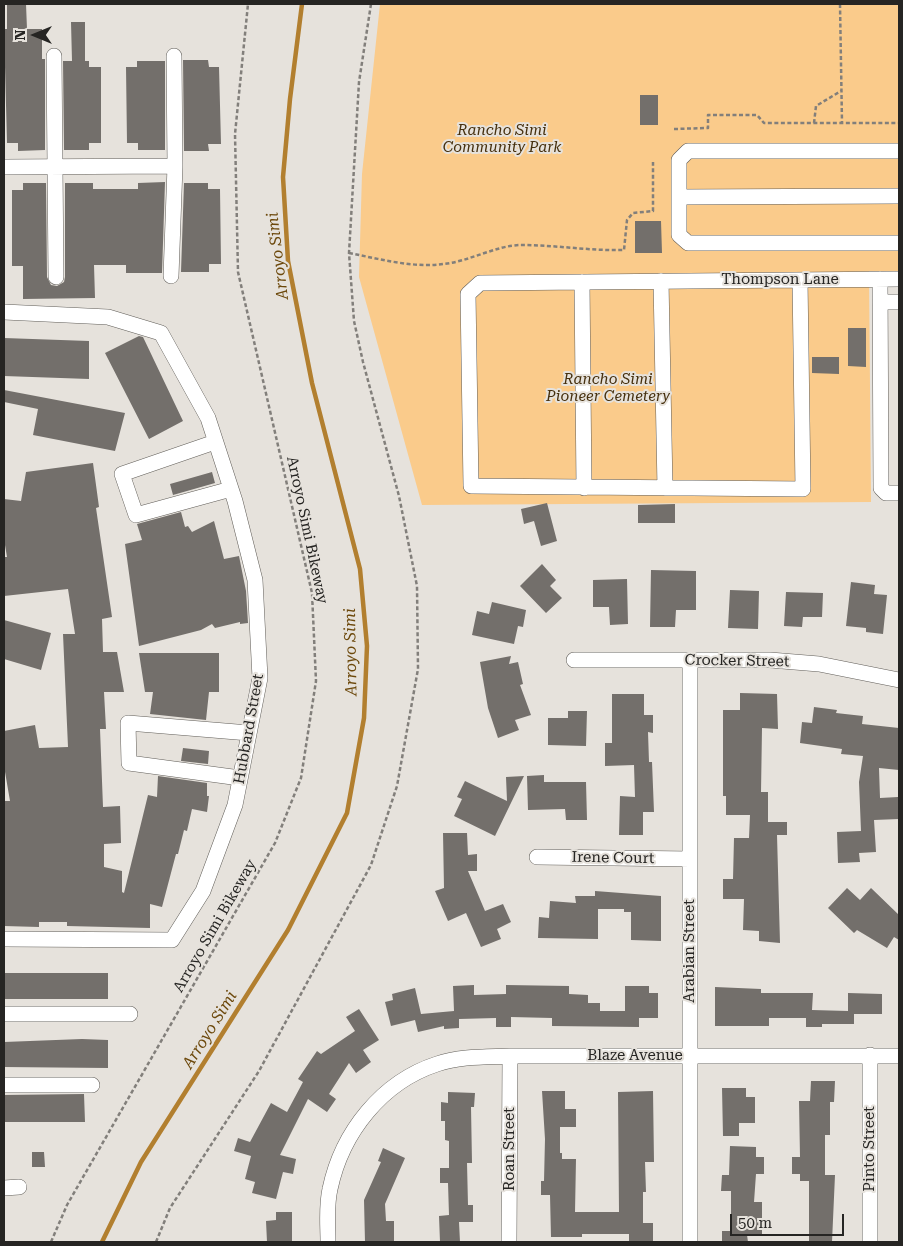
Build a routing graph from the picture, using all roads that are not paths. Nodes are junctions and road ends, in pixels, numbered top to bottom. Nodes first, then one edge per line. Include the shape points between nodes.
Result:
1 (54, 56) dead end
2 (174, 56) dead end
3 (899, 151) edge
4 (55, 166) junction
5 (175, 166) junction
6 (4, 167) edge
7 (899, 196) edge
8 (679, 197) junction
9 (899, 243) edge
10 (172, 276) dead end
11 (56, 277) dead end
12 (899, 279) edge
13 (800, 280) junction
14 (880, 280) junction
15 (661, 281) junction
16 (582, 282) junction
17 (880, 302) junction
18 (899, 302) edge
19 (4, 312) edge
20 (215, 442) junction
21 (584, 488) junction
22 (665, 488) junction
23 (231, 489) junction
24 (899, 493) edge
25 (574, 660) dead end
26 (690, 660) junction
27 (899, 680) edge
28 (249, 732) junction
29 (240, 778) junction
30 (537, 857) dead end
31 (690, 859) junction
32 (4, 939) edge
33 (4, 1014) edge
34 (130, 1014) dead end
35 (870, 1055) junction
36 (510, 1056) junction
37 (690, 1056) junction
38 (899, 1056) edge
39 (4, 1085) edge
40 (92, 1085) dead end
41 (328, 1242) edge
42 (510, 1242) edge
43 (690, 1242) edge
44 (870, 1242) edge

1 - 4 street
2 - 5 street
3 - 8 street via 688,151 679,160
4 - 5 street
4 - 6 street
4 - 11 street
5 - 10 street
7 - 8 street
8 - 9 street via 679,235 688,243
12 - 14 street, Thompson Lane
13 - 14 street, Thompson Lane
13 - 15 street, Thompson Lane
13 - 22 street via 804,489
14 - 17 street
15 - 16 street, Thompson Lane
15 - 22 street
16 - 21 street
16 - 21 street, Thompson Lane via 480,283 468,294 471,486
17 - 18 street
17 - 24 street via 881,488 886,493
19 - 20 street, Hubbard Street via 108,317 161,332 208,418
20 - 23 street, Hubbard Street
20 - 23 street via 122,474 136,515
21 - 22 street
23 - 28 street, Hubbard Street via 255,580 260,678
25 - 26 street, Crocker Street
26 - 27 street, Crocker Street via 819,664
26 - 31 street, Arabian Street
28 - 29 street, Hubbard Street
28 - 29 street via 128,723 128,763
29 - 32 street, Hubbard Street via 235,805 203,891 172,940
30 - 31 street, Irene Court
31 - 37 street, Arabian Street
33 - 34 street
35 - 37 street, Blaze Avenue
35 - 38 street, Blaze Avenue
35 - 44 street, Pinto Street
36 - 37 street, Blaze Avenue
36 - 41 street, Blaze Avenue via 462,1058 439,1063 380,1096 339,1156 330,1190
36 - 42 street, Roan Street
37 - 43 street, Arabian Street
39 - 40 street

